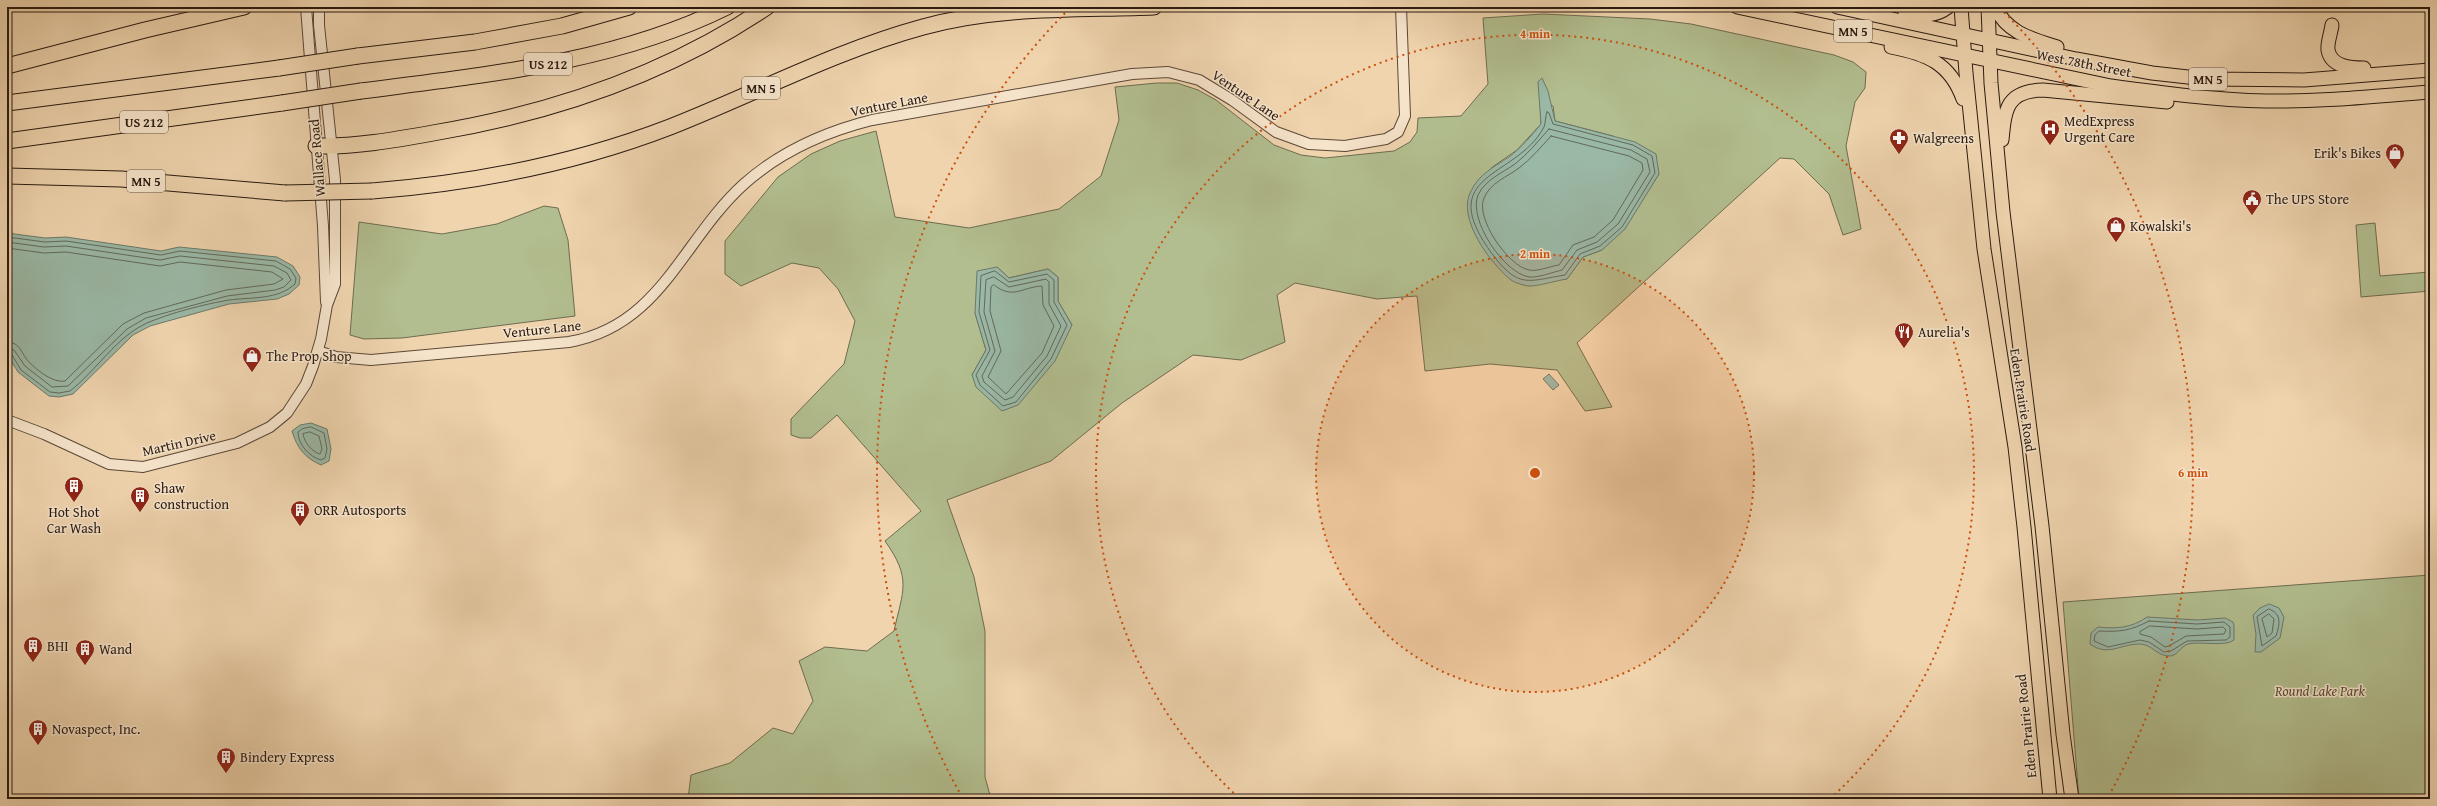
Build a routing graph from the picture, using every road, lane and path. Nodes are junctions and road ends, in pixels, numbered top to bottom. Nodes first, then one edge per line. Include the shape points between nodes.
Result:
1 (244, 7) edge
2 (306, 7) edge
3 (319, 7) edge
4 (629, 7) edge
5 (727, 7) edge
6 (767, 7) edge
7 (1154, 7) edge
8 (1401, 7) edge
9 (1739, 7) edge
10 (1838, 7) edge
11 (1948, 7) edge
12 (1961, 7) edge
13 (1988, 7) edge
14 (1995, 7) edge
15 (2332, 25) dead end
16 (1963, 34) junction
17 (1989, 40) junction
18 (1964, 54) junction
19 (1990, 60) junction
20 (2430, 64) edge
21 (7, 66) edge
22 (2430, 70) edge
23 (2304, 80) junction
24 (2430, 92) edge
25 (2266, 101) junction
26 (7, 103) edge
27 (1970, 117) junction
28 (7, 141) edge
29 (316, 146) junction
30 (332, 146) junction
31 (1999, 172) junction
32 (7, 176) edge
33 (327, 304) junction
34 (318, 351) junction
35 (7, 420) edge
36 (2050, 799) edge
37 (2072, 799) edge

1 - 21 highway
2 - 29 street, Wallace Road
3 - 30 street, Wallace Road
4 - 26 highway, US 212, bridge via 555,27 475,42
5 - 28 highway, US 212, bridge via 652,36 584,56 489,74
6 - 30 highway via 721,36 679,58 580,99 530,114 473,126 340,147
7 - 32 highway, MN 5, bridge via 1016,12 926,26 822,62 670,126 573,159 475,180 372,191 286,193 121,179
8 - 34 street, Venture Lane via 1405,116 1398,132 1386,139 1361,144 1326,146 1292,139 1263,124 1212,86 1186,75 1168,72 1132,74 872,120 843,127 810,140 766,166 729,199 651,298 634,315 605,332 569,342 371,360 336,357
9 - 18 main road, West 78th Street / MN 5
9 - 27 main road via 1812,30 1928,57 1955,79
10 - 11 main road via 1926,16 1937,14
10 - 16 main road, West 78th Street / MN 5
12 - 16 main road, Eden Prairie Road
13 - 17 main road, Eden Prairie Road
14 - 23 main road via 2008,26 2018,33 2060,48 2176,68 2256,73
15 - 20 main road via 2328,51 2342,66 2368,68
16 - 17 main road, West 78th Street / MN 5
16 - 18 main road, Eden Prairie Road
17 - 19 main road, Eden Prairie Road
17 - 23 main road, West 78th Street / MN 5 via 2152,73 2206,79
18 - 19 main road, West 78th Street / MN 5
18 - 27 main road, Eden Prairie Road
19 - 25 main road, West 78th Street / MN 5 via 2111,86 2212,98
19 - 31 main road, Eden Prairie Road
22 - 23 main road, West 78th Street / MN 5
24 - 25 main road, West 78th Street / MN 5 via 2318,101
25 - 31 main road via 2186,104 2029,90 2018,94 2005,113
27 - 36 main road, Eden Prairie Road via 1984,249 2015,447
29 - 30 highway
29 - 33 street, Wallace Road
30 - 33 street, Wallace Road via 337,246 335,284
31 - 37 main road, Eden Prairie Road
33 - 34 street, Wallace Road
34 - 35 street, Martin Drive via 306,384 297,399 287,413 270,427 237,443 156,465 125,467 109,464

